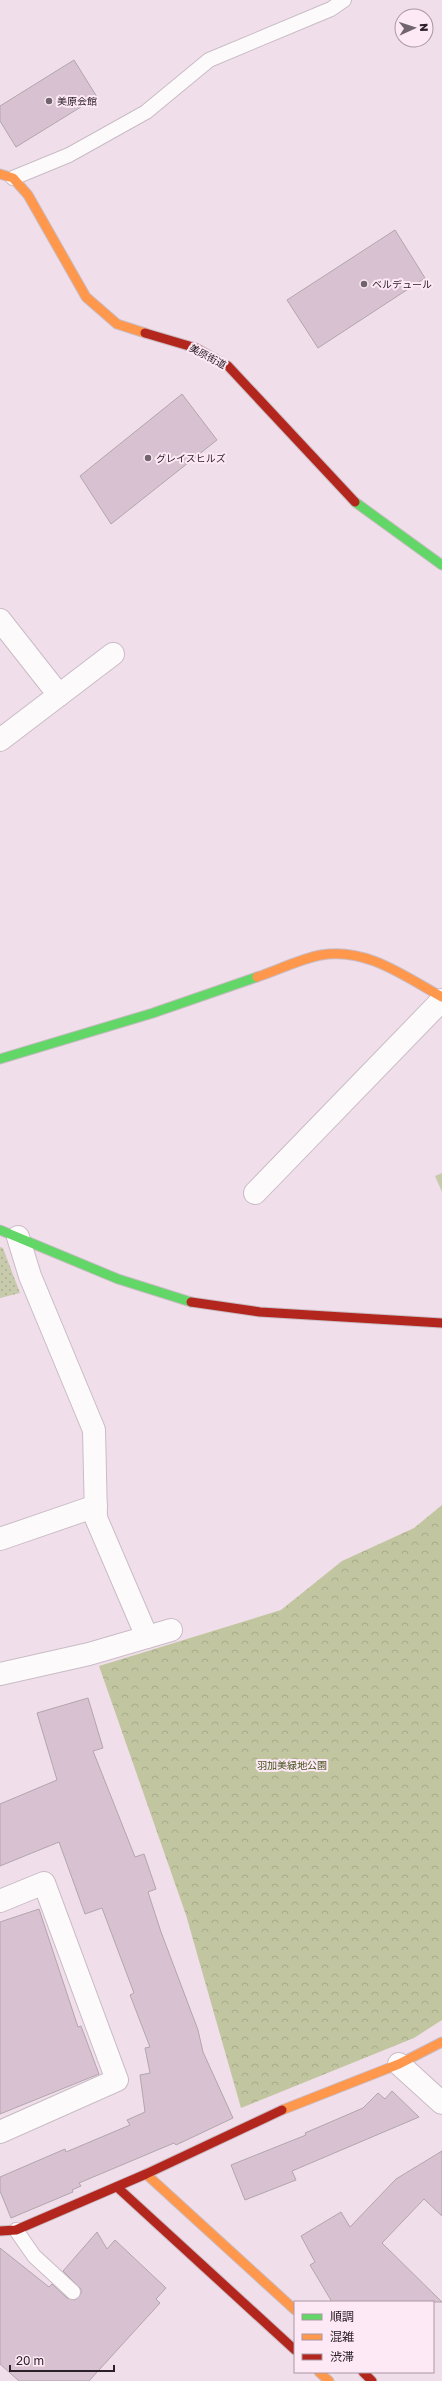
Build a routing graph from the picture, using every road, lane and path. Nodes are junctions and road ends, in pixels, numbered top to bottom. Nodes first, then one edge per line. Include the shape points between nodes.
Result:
1 (344, 0) edge
2 (7, 176) edge
3 (442, 565) edge
4 (0, 620) edge
5 (113, 654) dead end
6 (59, 695) junction
7 (0, 740) edge
8 (442, 997) edge
9 (442, 1000) edge
10 (0, 1059) edge
11 (255, 1193) dead end
12 (9, 1233) edge
13 (442, 1323) edge
14 (96, 1506) junction
15 (0, 1539) edge
16 (171, 1630) dead end
17 (147, 1637) junction
18 (0, 1674) edge
19 (0, 1901) edge
20 (442, 2042) edge
21 (399, 2064) junction
22 (442, 2103) edge
23 (0, 2132) edge
24 (146, 2174) junction
25 (116, 2187) junction
26 (16, 2230) junction
27 (0, 2231) edge
28 (73, 2292) dead end
29 (294, 2309) edge
30 (294, 2349) edge
31 (320, 2373) edge
32 (329, 2381) edge

1 - 2 lane via 331,9 209,60 146,112 69,155
2 - 3 street, 美原街道 via 28,195 86,297 117,324 196,348 228,366 358,506
4 - 6 street
5 - 6 street
6 - 7 street
8 - 10 street via 368,957 342,953 320,955 153,1013
9 - 11 street
12 - 13 street via 118,1279 187,1301 260,1312
12 - 14 street via 30,1276 94,1430
14 - 15 street
14 - 17 street via 96,1518
16 - 17 street
17 - 18 street via 89,1654
19 - 23 street via 44,1883 117,2080
20 - 21 street
21 - 22 street
21 - 24 street via 277,2112
24 - 25 street
24 - 29 street
25 - 26 street
25 - 30 street
26 - 27 street
26 - 28 lane via 34,2256
31 - 32 street

